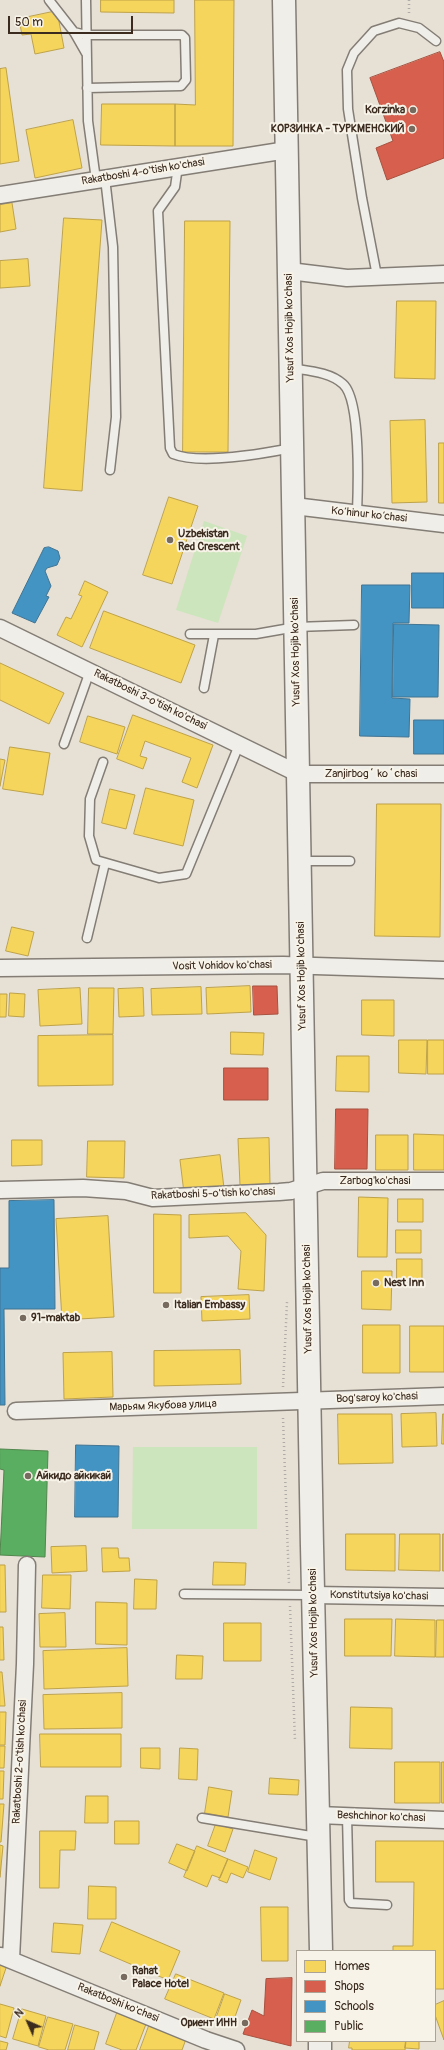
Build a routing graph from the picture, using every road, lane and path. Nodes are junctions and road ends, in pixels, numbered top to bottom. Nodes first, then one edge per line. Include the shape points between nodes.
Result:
1 (49, 0) edge
2 (86, 0) edge
3 (284, 0) edge
4 (298, 0) edge
5 (284, 31) junction
6 (74, 32) junction
7 (86, 35) junction
8 (436, 41) dead end
9 (87, 56) junction
10 (87, 88) junction
11 (287, 150) junction
12 (178, 166) junction
13 (100, 179) junction
14 (0, 195) edge
15 (289, 271) junction
16 (444, 274) edge
17 (377, 276) junction
18 (291, 368) junction
19 (292, 448) junction
20 (110, 470) dead end
21 (294, 506) junction
22 (357, 513) junction
23 (444, 524) edge
24 (354, 625) dead end
25 (296, 627) junction
26 (0, 628) edge
27 (190, 634) dead end
28 (214, 635) junction
29 (90, 671) junction
30 (204, 688) dead end
31 (64, 744) dead end
32 (239, 745) junction
33 (103, 762) dead end
34 (299, 774) junction
35 (444, 774) edge
36 (300, 861) junction
37 (350, 861) dead end
38 (105, 863) junction
39 (87, 938) dead end
40 (302, 966) junction
41 (0, 968) edge
42 (444, 970) edge
43 (444, 1181) edge
44 (306, 1186) junction
45 (0, 1190) edge
46 (444, 1396) edge
47 (310, 1400) junction
48 (16, 1411) dead end
49 (27, 1564) dead end
50 (184, 1594) dead end
51 (313, 1595) junction
52 (444, 1597) edge
53 (318, 1815) junction
54 (347, 1816) junction
55 (202, 1818) dead end
56 (444, 1820) edge
57 (319, 1838) junction
58 (387, 1905) dead end
59 (321, 1950) edge
60 (5, 1957) edge
61 (205, 2045) edge
62 (236, 2050) edge

1 - 6 lane
2 - 7 lane
3 - 5 main road, Yusuf Xos Hojib ko'chasi
4 - 5 main road
5 - 11 main road, Yusuf Xos Hojib ko'chasi
6 - 7 lane
6 - 9 lane
7 - 9 lane
7 - 10 lane via 182,35 185,38 186,80 181,86
8 - 17 lane via 419,28 398,23 374,31 354,53 347,70 348,109
9 - 10 lane
10 - 13 lane via 88,121
11 - 12 street, Rakatboshi 4-o'tish ko'chasi
11 - 15 main road, Yusuf Xos Hojib ko'chasi
12 - 13 street, Rakatboshi 4-o'tish ko'chasi
12 - 19 lane via 175,186 158,211 170,448 173,454 180,457 204,459
13 - 14 street, Rakatboshi 4-o'tish ko'chasi
13 - 20 lane via 113,247 116,417
15 - 17 street via 347,278
15 - 18 main road, Yusuf Xos Hojib ko'chasi
16 - 17 street
18 - 19 main road, Yusuf Xos Hojib ko'chasi
18 - 22 lane via 333,376 345,385 353,408 357,453
19 - 21 main road, Yusuf Xos Hojib ko'chasi
21 - 22 street, Ko‘hinur ko‘chasi
21 - 25 main road, Yusuf Xos Hojib ko'chasi
22 - 23 street, Ko‘hinur ko‘chasi
24 - 25 lane
25 - 28 lane via 256,634
25 - 34 main road, Yusuf Xos Hojib ko'chasi
26 - 29 street, Rakatboshi 3-o'tish ko'chasi
27 - 28 lane
28 - 30 lane
29 - 31 lane
29 - 32 street, Rakatboshi 3-o'tish ko'chasi
32 - 34 street, Rakatboshi 3-o'tish ko'chasi
32 - 38 lane via 186,874 159,878
33 - 38 lane via 90,799 89,836 96,860
34 - 35 street, Zanjirbogʻ koʻchasi
34 - 36 main road, Yusuf Xos Hojib ko'chasi
36 - 37 lane
36 - 40 main road, Yusuf Xos Hojib ko'chasi
38 - 39 lane
40 - 41 street, Vosit Vohidov ko'chasi
40 - 42 street, Vosit Vohidov ko'chasi
40 - 44 main road, Yusuf Xos Hojib ko'chasi
43 - 44 street, Zarbog'ko'chasi via 323,1181
44 - 45 street, Rakatboshi 5-o'tish ko'chasi via 279,1192 153,1198 126,1191 90,1188
44 - 47 main road, Yusuf Xos Hojib ko'chasi
46 - 47 street, Bog'saroy ko'chasi
47 - 48 street, Марьям Якубова улица
47 - 51 main road, Yusuf Xos Hojib ko'chasi
49 - 60 street, Rakatboshi 2-o'tish ko'chasi via 25,1664
50 - 51 lane
51 - 52 street, Konstitutsiya ko'chasi
51 - 53 main road, Yusuf Xos Hojib ko'chasi
53 - 54 street, Beshchinor ko'chasi
53 - 57 main road, Yusuf Xos Hojib ko'chasi
54 - 56 street, Beshchinor ko'chasi
54 - 58 lane via 348,1900 351,1903
55 - 57 lane
57 - 59 main road, Yusuf Xos Hojib ko'chasi
60 - 61 street, Rakatboshi ko'chasi
61 - 62 street, Rakatboshi ko'chasi

